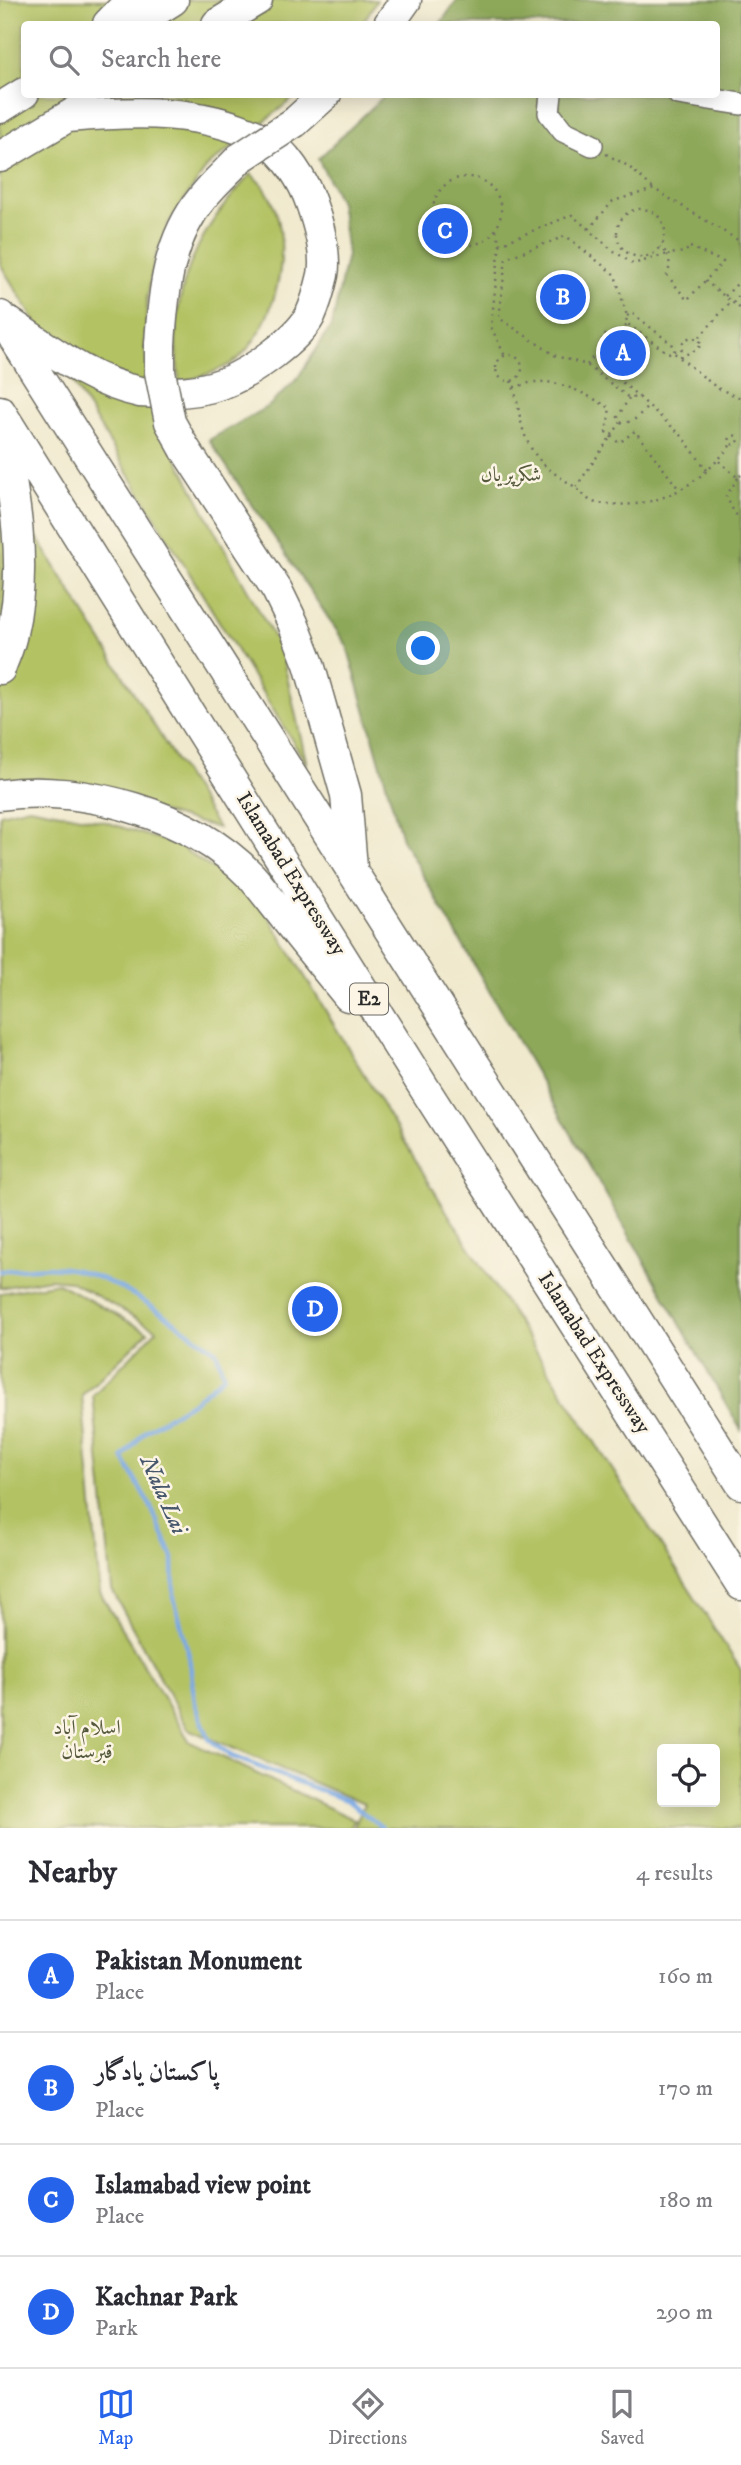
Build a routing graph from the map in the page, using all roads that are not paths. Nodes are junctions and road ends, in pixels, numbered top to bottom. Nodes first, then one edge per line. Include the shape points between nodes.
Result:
1 (131, 0) edge
2 (173, 0) edge
3 (257, 0) edge
4 (406, 0) edge
5 (111, 21) edge
6 (140, 21) edge
7 (222, 21) edge
8 (391, 21) edge
9 (98, 98) edge
10 (322, 98) edge
11 (551, 98) edge
12 (703, 98) edge
13 (741, 104) edge
14 (57, 123) junction
15 (592, 145) road end
16 (0, 157) edge
17 (1, 316) edge
18 (0, 411) edge
19 (0, 419) edge
20 (0, 669) edge
21 (0, 795) edge
22 (353, 873) junction
23 (428, 1094) junction
24 (741, 1484) edge
25 (741, 1585) edge

1 - 5 highway
2 - 6 highway
3 - 7 highway
4 - 8 highway
9 - 14 highway
10 - 22 highway, bridge via 295,122 240,158 201,198 176,241 163,294 160,372 170,422 277,590 309,664 346,795
11 - 15 street via 550,113 563,131
12 - 13 street
14 - 16 highway
14 - 17 highway via 120,112 159,112 210,119 267,141 306,188 320,227 323,273 309,317 288,343 250,372 192,393 142,392 96,378
17 - 22 highway, E2
18 - 23 highway, Islamabad Expressway / E2
19 - 20 highway via 18,530 18,592
21 - 23 highway via 38,791 95,797 170,823 215,848 250,876
22 - 24 highway, E2
23 - 25 highway, Islamabad Expressway / E2

